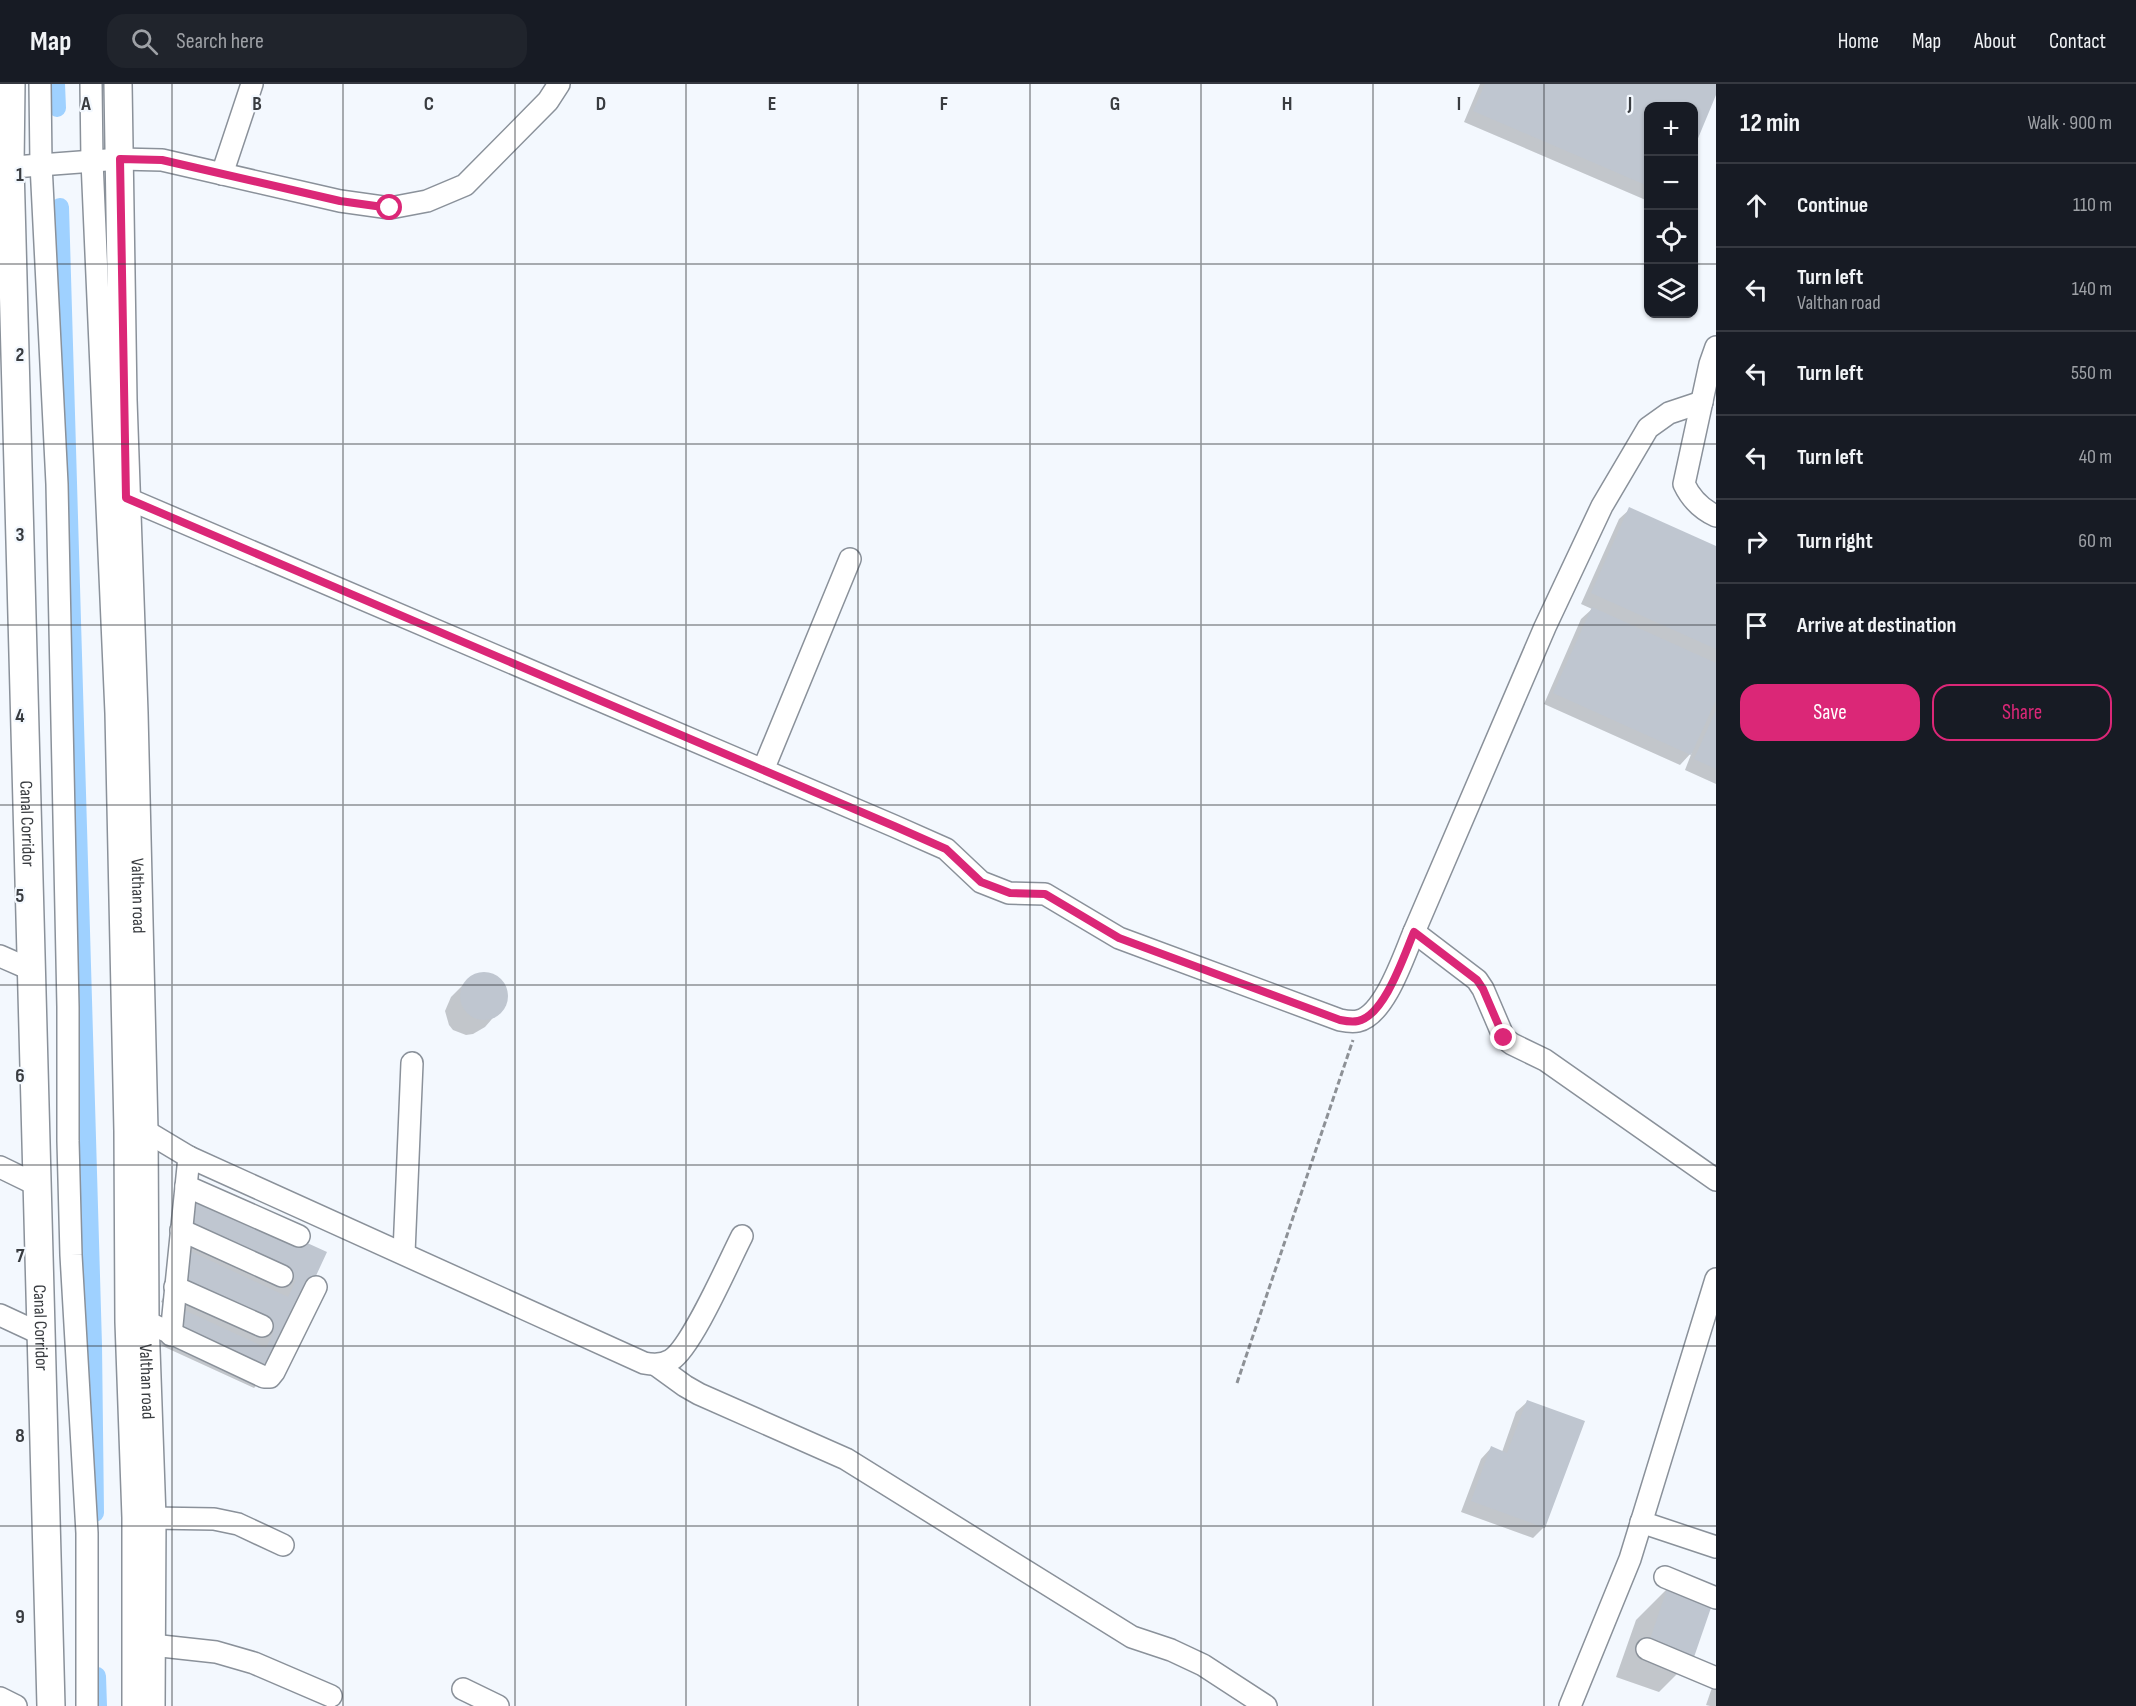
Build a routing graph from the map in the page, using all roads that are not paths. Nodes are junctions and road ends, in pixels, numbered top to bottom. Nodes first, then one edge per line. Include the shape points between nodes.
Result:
1 (11, 84) edge
2 (40, 84) edge
3 (91, 84) edge
4 (118, 84) edge
5 (252, 84) edge
6 (559, 84) edge
7 (120, 159) junction
8 (92, 161) junction
9 (41, 164) junction
10 (5, 167) edge
11 (222, 174) junction
12 (1716, 346) edge
13 (1702, 402) junction
14 (126, 498) junction
15 (1716, 516) edge
16 (850, 559) dead end
17 (763, 770) junction
18 (1414, 932) junction
19 (0, 956) edge
20 (32, 970) junction
21 (412, 1063) dead end
22 (144, 1130) junction
23 (189, 1157) junction
24 (0, 1167) edge
25 (1716, 1180) edge
26 (37, 1185) junction
27 (186, 1186) junction
28 (181, 1230) junction
29 (299, 1236) dead end
30 (742, 1236) dead end
31 (404, 1253) junction
32 (282, 1276) dead end
33 (1716, 1279) edge
34 (175, 1287) junction
35 (316, 1287) dead end
36 (0, 1315) edge
37 (145, 1321) junction
38 (262, 1326) dead end
39 (41, 1334) junction
40 (171, 1335) junction
41 (656, 1365) junction
42 (152, 1518) junction
43 (1641, 1522) junction
44 (283, 1545) dead end
45 (1716, 1547) edge
46 (1665, 1577) dead end
47 (1716, 1598) edge
48 (152, 1645) junction
49 (1647, 1649) dead end
50 (1716, 1678) edge
51 (463, 1689) dead end
52 (331, 1696) dead end
53 (0, 1698) edge
54 (16, 1706) edge
55 (51, 1706) edge
56 (87, 1706) edge
57 (133, 1706) edge
58 (152, 1706) edge
59 (498, 1706) edge
60 (1266, 1706) edge
61 (1570, 1706) edge

1 - 10 main road, Canal Corridor
2 - 9 street
3 - 8 street
4 - 7 main road, Valthan road
5 - 11 street
6 - 11 street via 465,185 427,201 380,207
7 - 8 street
7 - 11 street via 162,160
7 - 14 main road, Valthan road
8 - 9 street
8 - 57 street via 116,713 133,1518
9 - 10 street
9 - 56 street via 57,483 68,1141 87,1533
10 - 20 main road, Canal Corridor
12 - 13 street
13 - 15 street via 1684,484 1690,497
13 - 18 street via 1669,412 1648,428 1602,506 1545,627
14 - 17 street
14 - 22 main road, Valthan road
16 - 17 street
17 - 18 street via 946,849 981,882 1010,893 1045,894 1119,938 1340,1020 1359,1021 1375,1010 1391,986
18 - 25 street via 1477,980 1504,1038 1545,1060
19 - 20 street
20 - 26 main road, Canal Corridor
21 - 31 street
22 - 23 street
22 - 37 main road, Valthan road
23 - 27 street
23 - 31 street
24 - 26 street
26 - 39 main road, Canal Corridor
27 - 28 street
27 - 29 street
28 - 32 street
28 - 34 street
30 - 41 street via 681,1350 671,1360
31 - 41 street via 644,1363
33 - 43 street
34 - 38 street
34 - 40 street
35 - 40 street via 270,1377
36 - 39 street
37 - 40 street
37 - 42 main road, Valthan road
39 - 55 main road, Canal Corridor
41 - 60 street via 699,1394 846,1459 1132,1637 1203,1665
42 - 44 street via 214,1519 238,1524
42 - 48 main road, Valthan road
43 - 45 street
43 - 61 street via 1630,1559
46 - 47 street
48 - 52 street via 216,1652 254,1663
48 - 58 main road, Valthan road
49 - 50 street
51 - 59 street
53 - 54 street

